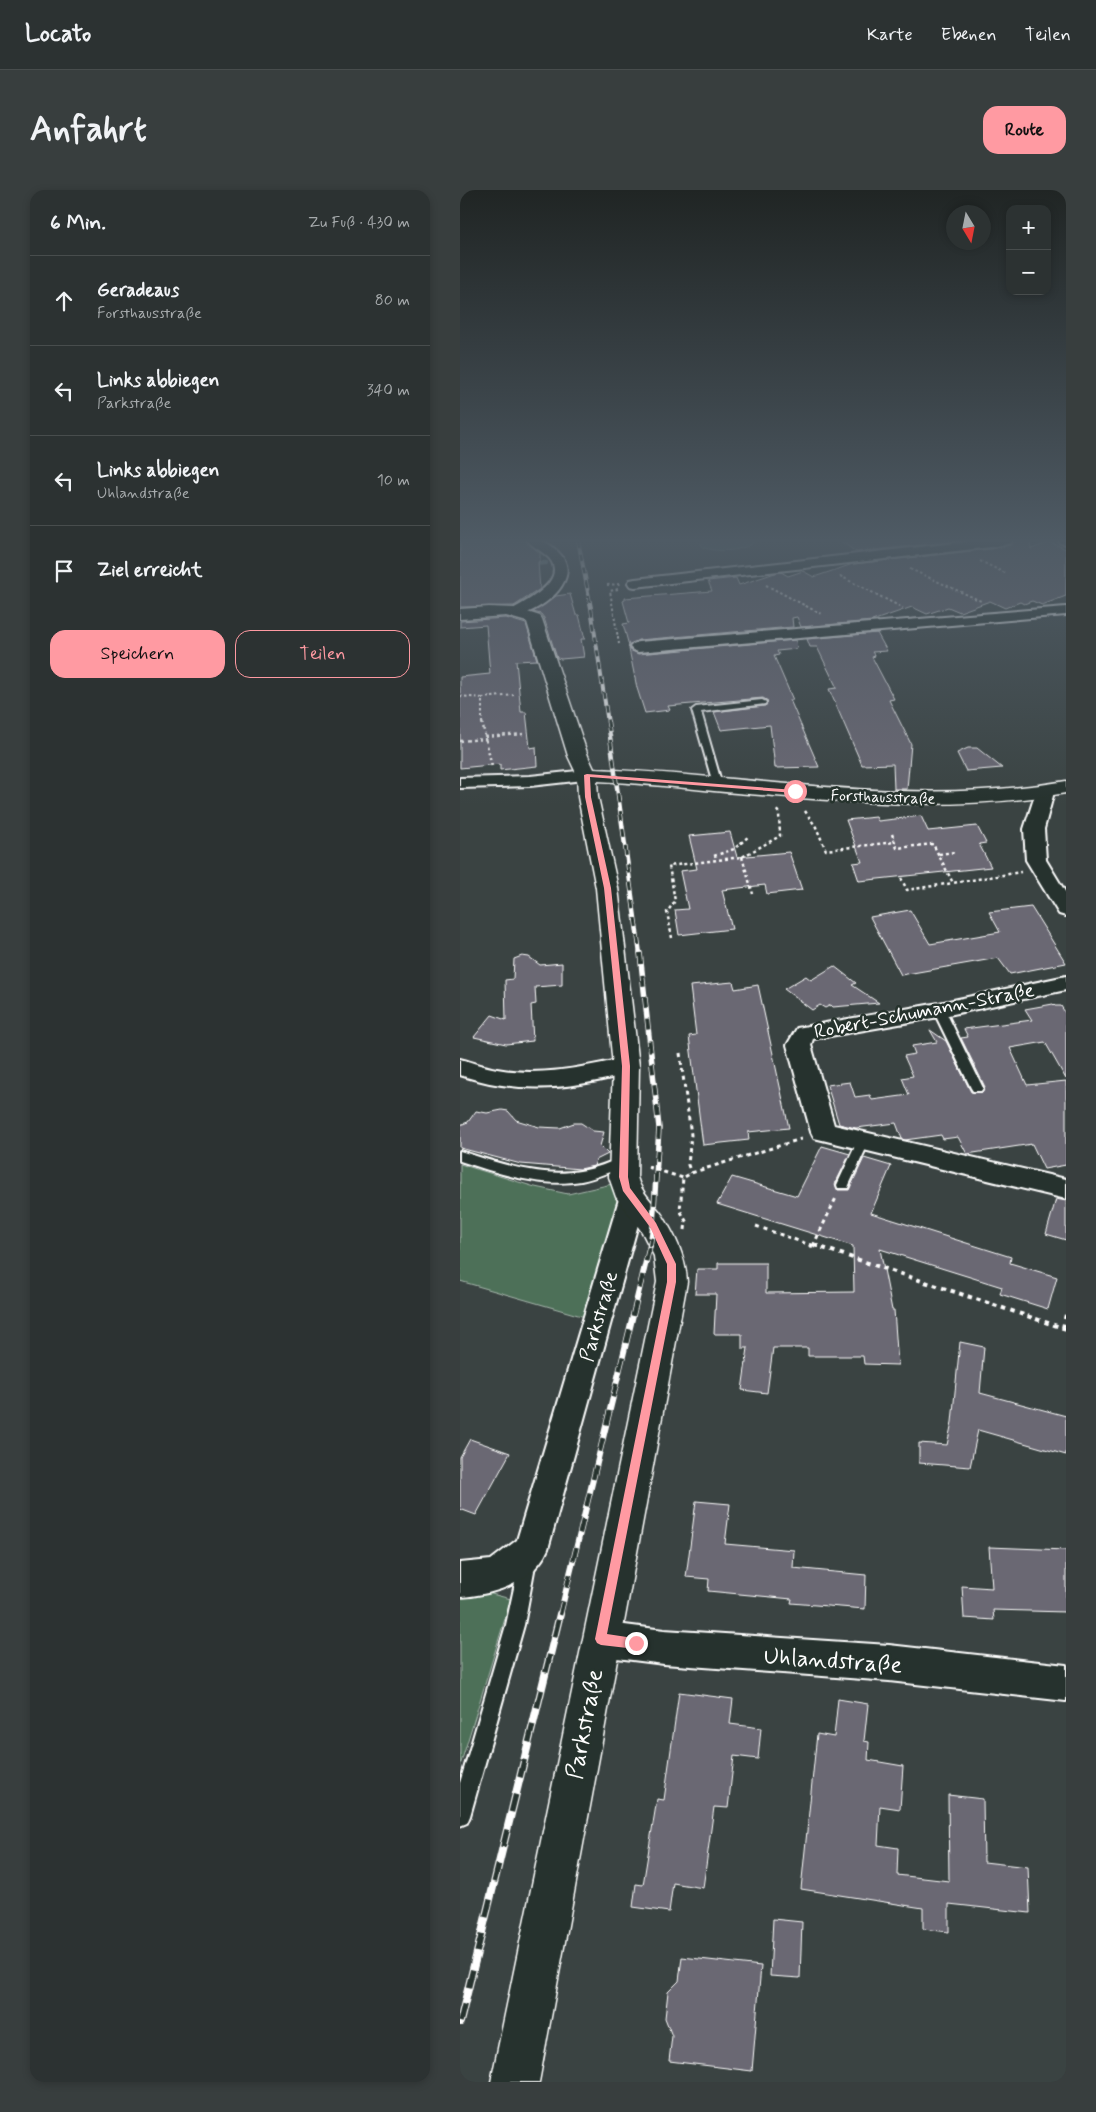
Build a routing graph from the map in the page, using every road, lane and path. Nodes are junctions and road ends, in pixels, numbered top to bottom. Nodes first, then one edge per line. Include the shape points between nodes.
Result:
1 (537, 628) edge
2 (617, 628) edge
3 (858, 628) edge
4 (850, 629) joint
5 (638, 647) joint
6 (514, 695) dead end
7 (460, 696) edge
8 (482, 698) junction
9 (762, 702) dead end
10 (523, 734) dead end
11 (485, 738) junction
12 (460, 741) edge
13 (587, 775) junction
14 (492, 782) junction
15 (460, 783) edge
16 (717, 785) junction
17 (1066, 787) edge
18 (795, 791) junction
19 (1044, 792) junction
20 (772, 804) dead end
21 (892, 834) dead end
22 (750, 836) dead end
23 (895, 842) junction
24 (955, 852) dead end
25 (939, 854) junction
26 (714, 856) dead end
27 (742, 857) junction
28 (1041, 869) junction
29 (901, 878) dead end
30 (953, 883) junction
31 (753, 894) dead end
32 (1066, 910) edge
33 (672, 938) dead end
34 (1066, 982) edge
35 (939, 1010) junction
36 (680, 1053) dead end
37 (626, 1066) junction
38 (460, 1067) edge
39 (977, 1088) dead end
40 (823, 1132) junction
41 (864, 1142) junction
42 (460, 1156) edge
43 (624, 1162) junction
44 (691, 1173) junction
45 (843, 1184) joint
46 (1066, 1189) edge
47 (632, 1199) junction
48 (756, 1226) dead end
49 (813, 1246) junction
50 (669, 1256) junction
51 (1066, 1314) edge
52 (1064, 1328) edge
53 (531, 1549) junction
54 (460, 1580) edge
55 (601, 1639) junction
56 (1066, 1683) edge
57 (460, 1816) edge
58 (515, 2082) edge

1 - 13 street, Parkstraße
2 - 5 path via 620,647
3 - 4 street
4 - 5 street
6 - 8 path
7 - 8 path
8 - 11 path
9 - 16 lane via 696,710
10 - 11 path
11 - 12 path
11 - 14 path via 491,755
13 - 14 street, Forsthausstraße
13 - 16 street, Forsthausstraße
13 - 37 street, Parkstraße via 588,797 607,888
14 - 15 street, Forsthausstraße
16 - 18 street, Forsthausstraße
17 - 19 street, Forsthausstraße
18 - 19 street, Forsthausstraße via 942,798
18 - 23 path via 826,850
19 - 28 street via 1034,829 1036,860
20 - 27 path via 779,813 780,836
21 - 23 path
22 - 26 path via 734,850
23 - 25 path via 897,848 933,844
24 - 25 path
25 - 30 path
27 - 31 path
27 - 33 path via 669,866 675,901 667,912
28 - 30 path
28 - 32 street
29 - 30 path via 907,890
34 - 35 street, Robert-Schumann-Straße
35 - 39 lane
35 - 40 street, Robert-Schumann-Straße via 805,1033 799,1045
36 - 44 path via 691,1135 688,1165
37 - 38 street via 574,1078 536,1081 507,1079
37 - 43 street, Parkstraße
40 - 41 street
40 - 44 path
41 - 45 lane
41 - 46 street
42 - 43 lane via 499,1169 554,1178 581,1176
43 - 47 street, Parkstraße via 623,1177
44 - 50 path via 683,1178 680,1210 686,1221 684,1235
45 - 49 path
47 - 50 street, Parkstraße via 653,1225
47 - 53 street, Parkstraße
48 - 49 path
49 - 52 path
50 - 55 street, Parkstraße via 672,1282
51 - 52 path
53 - 54 street via 511,1569 484,1579
53 - 57 lane via 515,1626
55 - 56 street, Uhlandstraße via 664,1647 889,1663
55 - 58 street, Parkstraße

